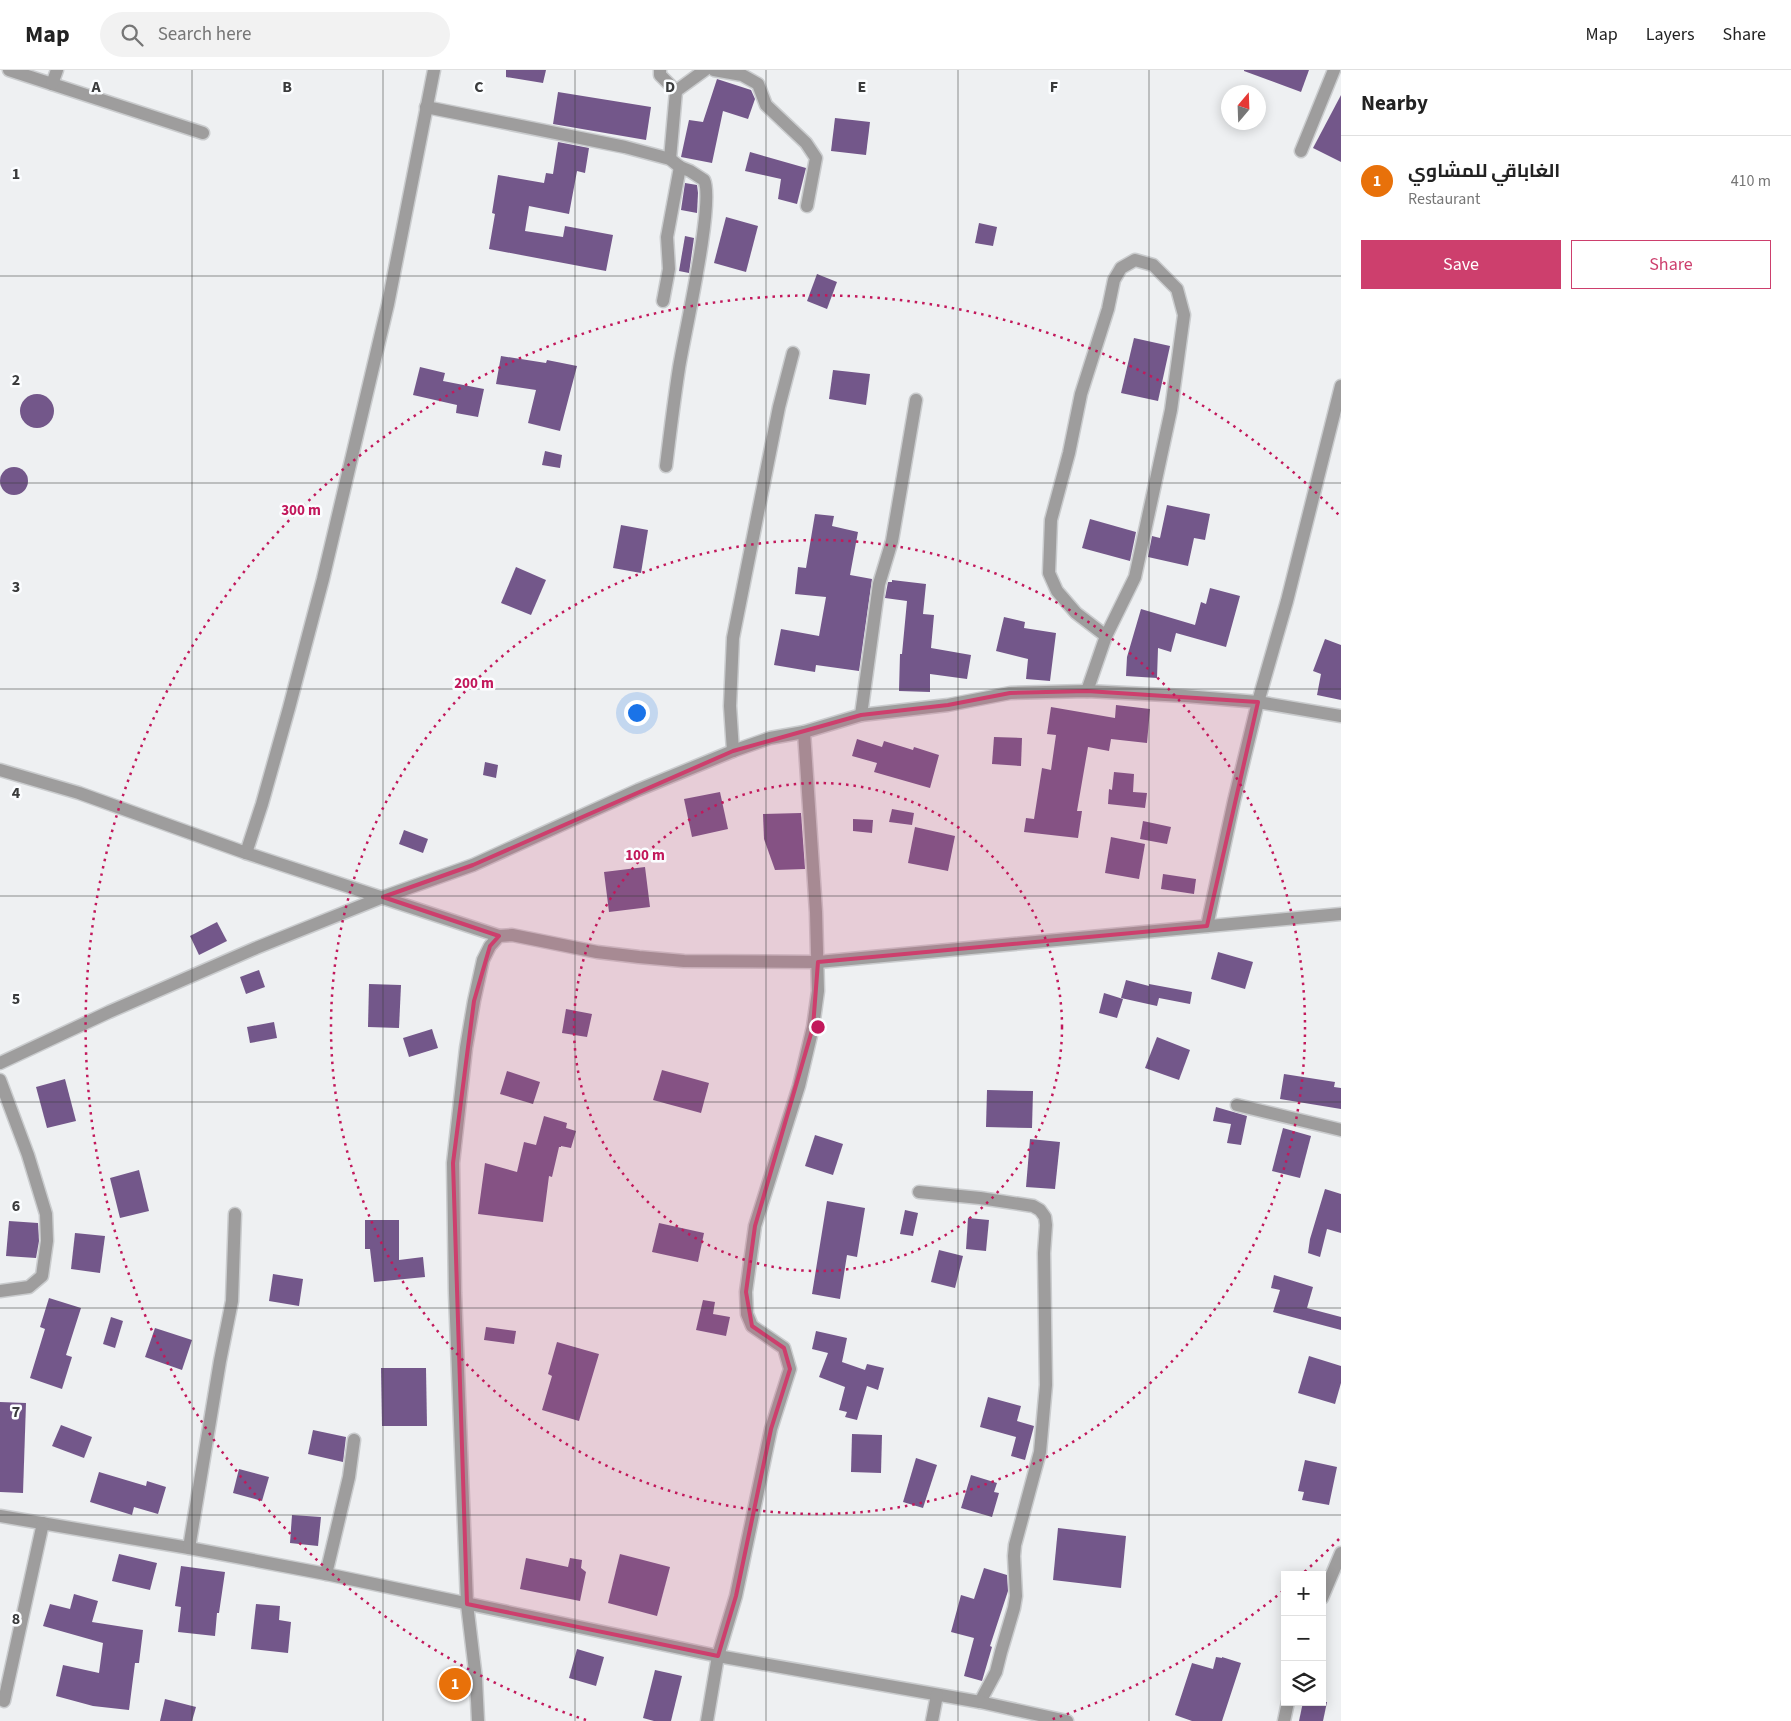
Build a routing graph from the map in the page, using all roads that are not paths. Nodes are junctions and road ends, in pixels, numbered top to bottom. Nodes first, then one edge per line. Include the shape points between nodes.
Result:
1 (9, 70) edge
2 (57, 70) edge
3 (434, 70) edge
4 (660, 70) edge
5 (705, 70) edge
6 (714, 70) edge
7 (1334, 70) edge
8 (52, 84) junction
9 (676, 91) junction
10 (426, 107) junction
11 (203, 133) dead end
12 (1301, 151) dead end
13 (675, 163) junction
14 (807, 206) dead end
15 (663, 301) dead end
16 (793, 353) dead end
17 (1341, 386) edge
18 (916, 400) dead end
19 (666, 466) dead end
20 (1106, 636) junction
21 (1087, 691) junction
22 (1258, 702) junction
23 (861, 715) junction
24 (1341, 716) edge
25 (804, 732) junction
26 (733, 751) junction
27 (0, 770) edge
28 (246, 853) junction
29 (383, 897) junction
30 (1341, 914) edge
31 (1207, 926) junction
32 (500, 936) junction
33 (818, 962) junction
34 (0, 1063) edge
35 (0, 1080) edge
36 (1237, 1105) dead end
37 (1341, 1130) edge
38 (919, 1192) dead end
39 (235, 1214) dead end
40 (0, 1291) edge
41 (354, 1440) dead end
42 (0, 1516) edge
43 (43, 1523) junction
44 (189, 1548) junction
45 (1341, 1553) edge
46 (326, 1574) junction
47 (1326, 1589) edge
48 (467, 1604) junction
49 (718, 1656) junction
50 (937, 1695) junction
51 (4, 1701) dead end
52 (980, 1702) junction
53 (1287, 1706) edge
54 (1009, 1715) edge
55 (478, 1721) edge
56 (707, 1721) edge
57 (932, 1721) edge
58 (1067, 1721) edge
59 (1284, 1721) edge

1 - 8 street
2 - 8 street
3 - 10 street
4 - 9 street via 660,75
5 - 9 street
6 - 14 street via 742,75 758,84 766,105 806,143 816,158
7 - 12 street
8 - 11 street
9 - 13 street
10 - 13 street via 625,146
10 - 28 street via 388,304 323,579
13 - 15 street via 667,237 670,269
13 - 19 street via 704,180 707,191
16 - 26 street via 778,407 733,638 730,706
17 - 22 street
18 - 23 street via 892,540 879,584
20 - 20 street via 1134,578 1171,410 1184,314 1177,289 1153,265 1134,260 1121,268 1114,280 1081,394 1051,520 1049,573 1057,591 1076,613
20 - 21 street
21 - 22 street
21 - 23 street via 1010,693 948,705
22 - 24 street
22 - 31 street
23 - 25 street
25 - 26 street via 770,738
25 - 33 street
26 - 29 street via 473,865
27 - 28 street via 79,793
28 - 29 street
29 - 32 street
29 - 34 street via 256,948
30 - 31 street
31 - 33 street
32 - 33 street via 512,935 597,952 684,961
32 - 48 street via 483,960 474,1001 453,1163
33 - 49 street via 814,1027 756,1226 746,1292 747,1314 752,1326 784,1348 790,1370 771,1429 736,1596
35 - 40 street via 42,1196 48,1227 42,1276 29,1286
36 - 37 street
38 - 52 street via 1033,1206 1040,1210 1046,1224 1046,1385 1040,1452 1015,1545 1014,1608 996,1672
39 - 44 street via 232,1301
41 - 46 street via 349,1477
42 - 43 street
43 - 44 street
43 - 51 street
44 - 46 street
45 - 47 street
46 - 48 street
48 - 49 street
48 - 55 street
49 - 50 street
49 - 56 street
50 - 52 street
50 - 57 street
52 - 54 street
53 - 59 street
54 - 58 street

